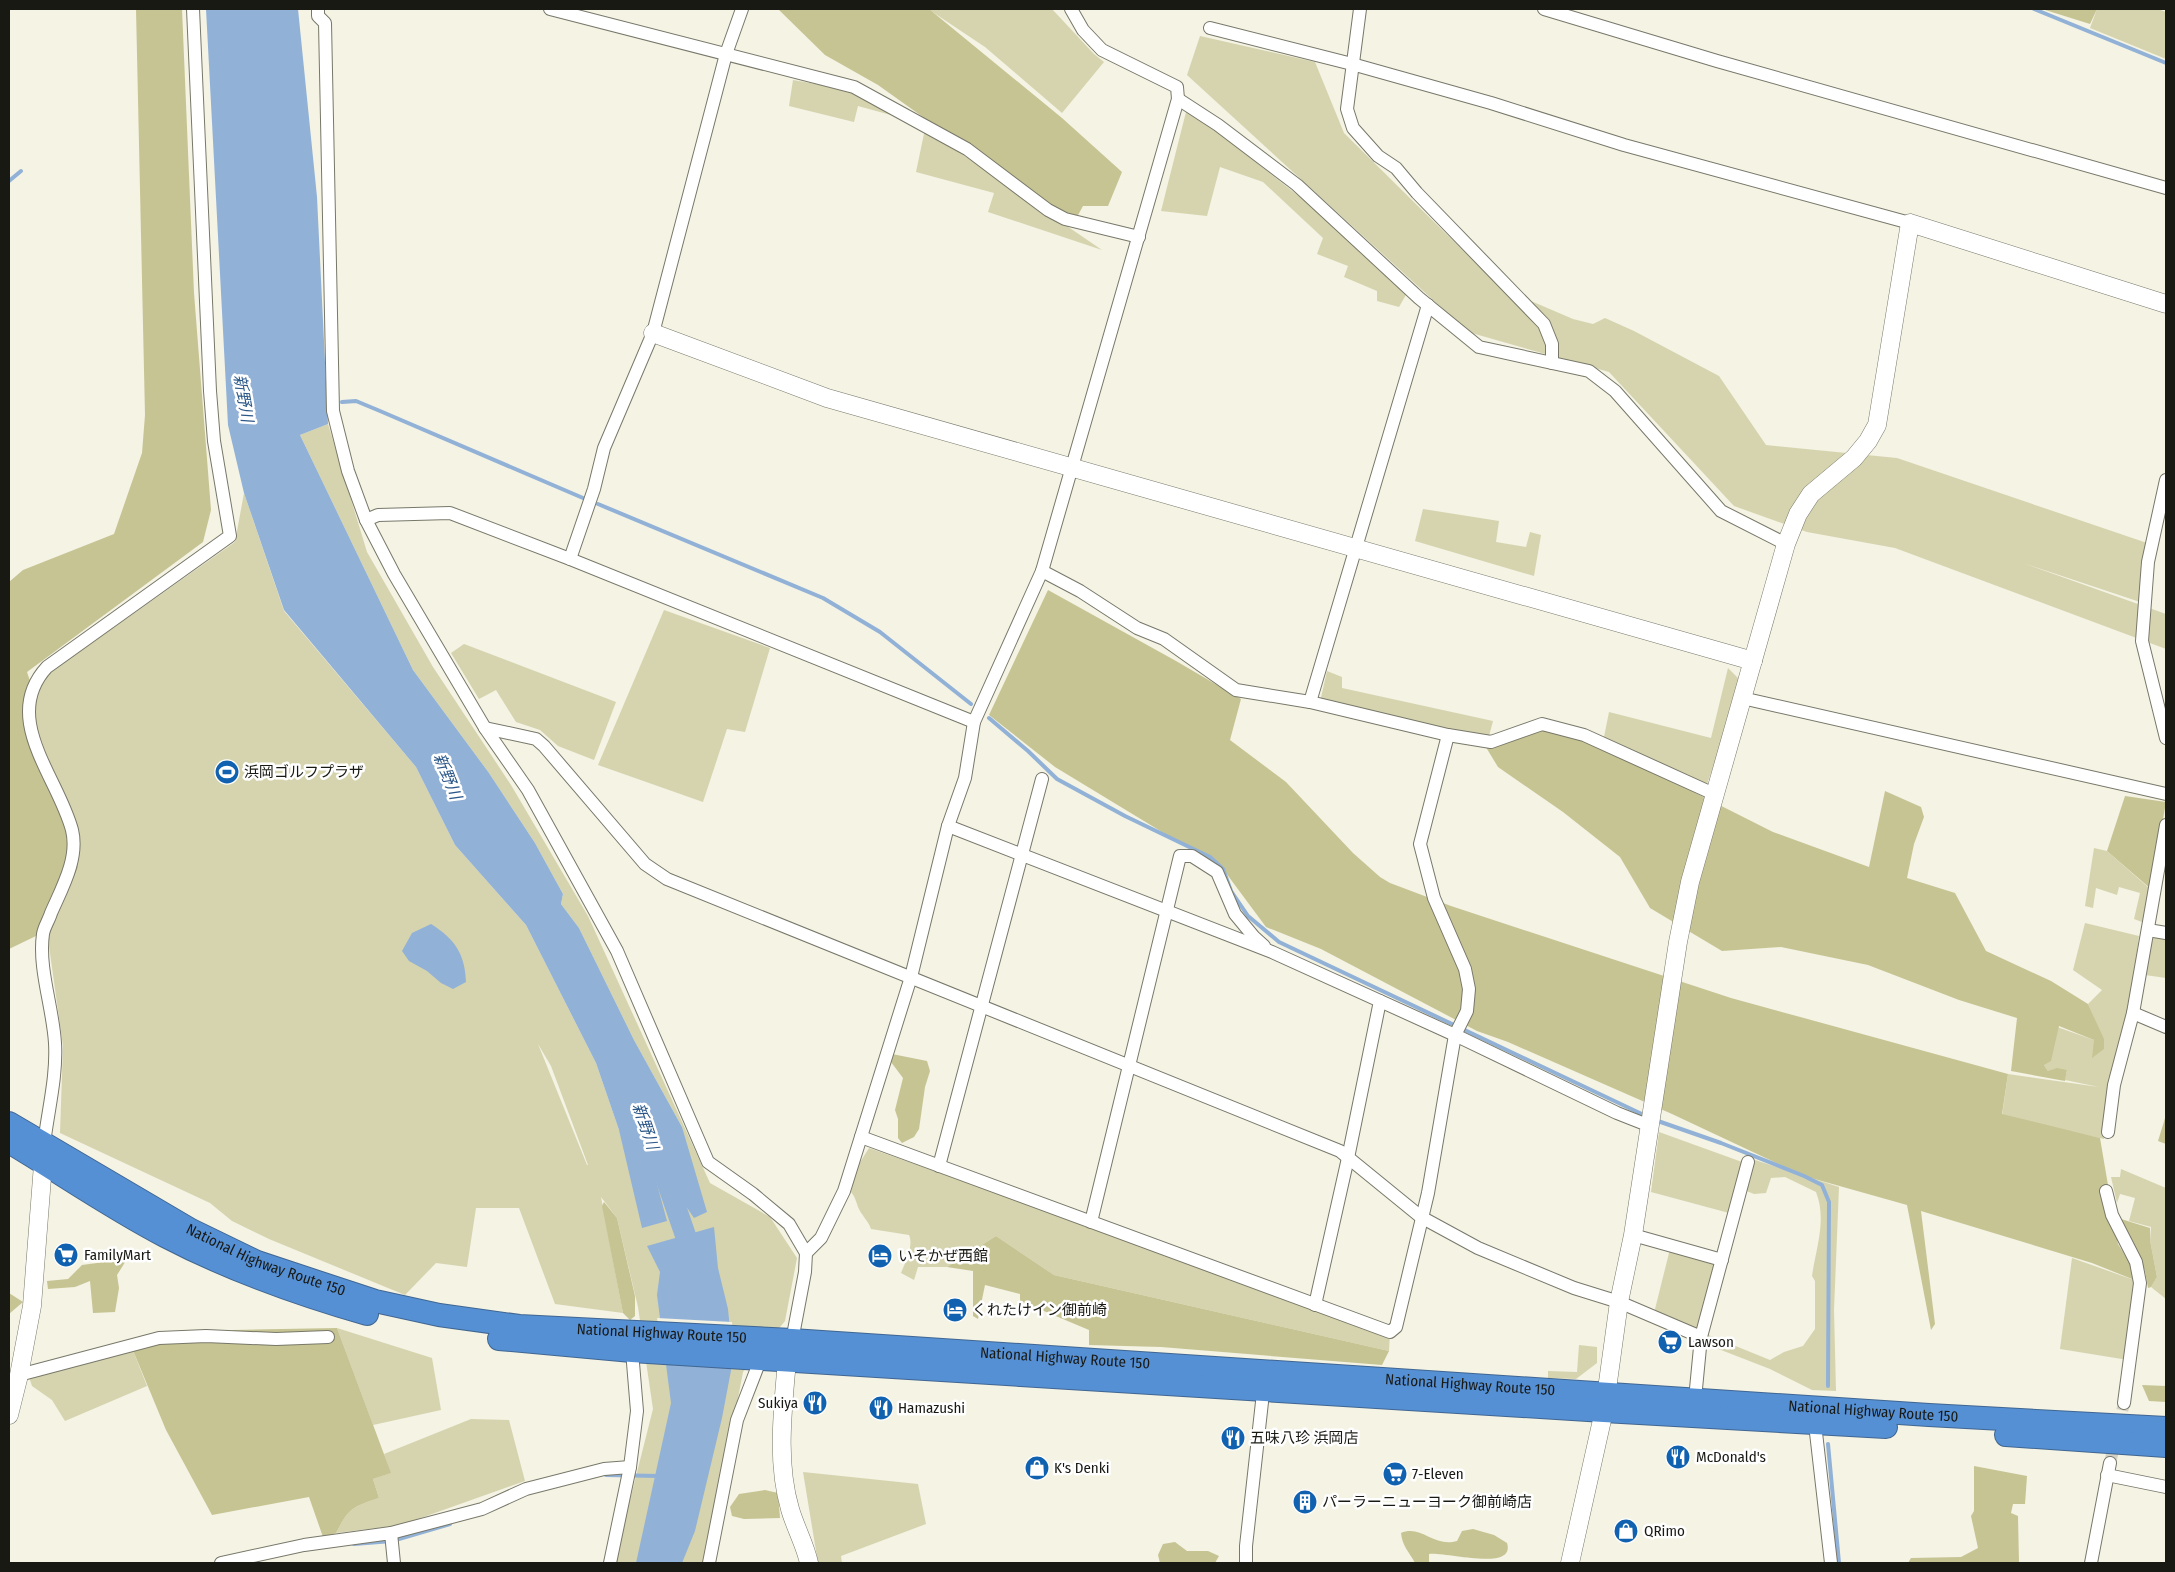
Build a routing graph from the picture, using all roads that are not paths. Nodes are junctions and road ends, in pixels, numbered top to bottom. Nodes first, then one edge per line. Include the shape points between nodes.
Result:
1 (193, 9) edge
2 (318, 9) edge
3 (327, 9) edge
4 (550, 9) edge
5 (742, 9) edge
6 (1071, 9) edge
7 (1360, 9) edge
8 (1544, 9) edge
9 (325, 23) junction
10 (1210, 28) dead end
11 (726, 54) junction
12 (1352, 64) junction
13 (1178, 99) junction
14 (2166, 188) edge
15 (1910, 223) junction
16 (1139, 237) junction
17 (2166, 304) edge
18 (1428, 305) junction
19 (653, 333) junction
20 (1552, 363) junction
21 (1072, 469) junction
22 (2166, 480) edge
23 (366, 520) junction
24 (1786, 544) junction
25 (1355, 548) junction
26 (570, 559) junction
27 (1042, 571) junction
28 (1753, 661) junction
29 (1742, 698) junction
30 (1310, 702) junction
31 (974, 722) junction
32 (485, 728) junction
33 (1448, 735) junction
34 (2166, 738) edge
35 (1042, 780) dead end
36 (1714, 794) junction
37 (2166, 794) edge
38 (2166, 825) edge
39 (948, 826) junction
40 (1023, 854) junction
41 (1167, 911) junction
42 (2148, 930) junction
43 (2166, 934) edge
44 (1272, 952) junction
45 (911, 977) junction
46 (1380, 1001) junction
47 (982, 1006) junction
48 (2133, 1013) junction
49 (2166, 1028) edge
50 (1455, 1035) junction
51 (1129, 1065) junction
52 (1651, 1120) junction
53 (9, 1123) edge
54 (2108, 1132) dead end
55 (861, 1137) junction
56 (9, 1142) edge
57 (44, 1154) junction
58 (1348, 1158) junction
59 (1748, 1162) dead end
60 (939, 1166) junction
61 (2106, 1191) dead end
62 (1421, 1217) junction
63 (1091, 1222) junction
64 (1633, 1235) junction
65 (806, 1253) junction
66 (1722, 1260) junction
67 (1619, 1302) junction
68 (1315, 1305) junction
69 (328, 1337) dead end
70 (1701, 1337) junction
71 (639, 1344) junction
72 (790, 1350) junction
73 (752, 1351) junction
74 (20, 1376) junction
75 (1265, 1381) junction
76 (1695, 1399) junction
77 (1605, 1403) junction
78 (2124, 1403) tunnel mouth
79 (9, 1415) edge
80 (1815, 1424) junction
81 (2166, 1428) edge
82 (2166, 1446) edge
83 (630, 1467) junction
84 (2166, 1487) edge
85 (391, 1533) junction
86 (221, 1563) edge
87 (394, 1563) edge
88 (610, 1563) edge
89 (709, 1563) edge
90 (809, 1563) edge
91 (1246, 1563) edge
92 (1570, 1563) edge
93 (1830, 1563) edge
94 (2091, 1563) edge

1 - 57 street via 210,391 214,441 230,536 47,667 35,679 28,696 29,732 66,813 73,848 70,870 43,932 42,952 55,1043 55,1075
2 - 9 street via 318,16
3 - 9 street
4 - 11 street
5 - 11 street
6 - 13 street via 1083,30 1102,50 1177,87
7 - 12 street
8 - 14 street
9 - 23 street via 333,412 348,471
10 - 12 street
11 - 16 street via 854,87 960,144 1048,210 1065,219
11 - 19 street
12 - 15 street
12 - 20 street via 1347,109 1353,128 1378,156 1396,168 1544,324 1552,344
13 - 16 street
13 - 18 street via 1297,185
15 - 17 street
15 - 24 street via 1877,425 1854,458 1811,494 1798,514
16 - 21 street
18 - 20 street via 1479,347
18 - 25 street
19 - 21 street via 827,398
19 - 26 street via 604,448
20 - 24 street via 1589,372 1604,381 1721,511
21 - 25 street
21 - 27 street
22 - 34 street via 2148,562 2142,641
23 - 26 street via 378,515 450,514
23 - 32 street via 394,574
24 - 28 street
25 - 28 street
25 - 30 street
26 - 31 street
27 - 30 street via 1137,628 1164,639 1236,690
27 - 31 street
28 - 29 street
29 - 36 street
29 - 37 street
30 - 33 street
31 - 39 street via 964,778
32 - 45 street via 540,742 645,864 667,879
32 - 65 street via 528,790 617,950 708,1162 788,1224
33 - 36 street via 1491,742 1542,724 1584,735
33 - 50 street via 1420,844 1434,898 1465,969 1469,989 1467,1011
35 - 40 street
36 - 52 street via 1690,882
38 - 42 street
39 - 40 street
39 - 45 street
40 - 41 street
40 - 47 street
41 - 44 street
41 - 44 street via 1180,856 1192,856 1217,872 1235,914
41 - 51 street
42 - 43 street
42 - 48 street
44 - 46 street
45 - 47 street
45 - 55 street
46 - 50 street
46 - 58 street
47 - 51 street
47 - 60 street
48 - 49 street
48 - 54 street via 2114,1085
50 - 52 street via 1617,1113
50 - 62 street
51 - 58 street via 1340,1151
51 - 63 street
52 - 64 street
53 - 57 highway, National Highway Route 150
55 - 60 street
55 - 65 street via 844,1192 821,1238
56 - 57 highway, National Highway Route 150
57 - 71 highway, National Highway Route 150 via 241,1254 366,1298 477,1322
57 - 74 street via 32,1306
58 - 62 street
58 - 68 street
59 - 66 street
60 - 63 street
61 - 78 street via 2112,1215 2136,1262 2140,1283
62 - 67 street via 1478,1248 1574,1288
62 - 68 street via 1396,1327 1390,1332
63 - 68 street
64 - 66 street
64 - 67 street
65 - 72 street
66 - 70 street
67 - 70 street
67 - 77 street
69 - 74 street via 159,1338
70 - 76 street
71 - 73 highway, National Highway Route 150
71 - 83 street
72 - 73 highway, National Highway Route 150
72 - 75 highway, National Highway Route 150
72 - 90 street via 782,1432 784,1477 790,1509
73 - 89 street
74 - 79 street
75 - 77 highway, National Highway Route 150
75 - 91 street
76 - 77 highway, National Highway Route 150
76 - 81 highway, National Highway Route 150
77 - 80 highway, National Highway Route 150
77 - 92 street
80 - 82 highway, National Highway Route 150
80 - 93 street
83 - 85 street via 604,1469 526,1489 482,1509
83 - 88 street
84 - 94 street via 2108,1469
85 - 86 street via 304,1545
85 - 87 street

